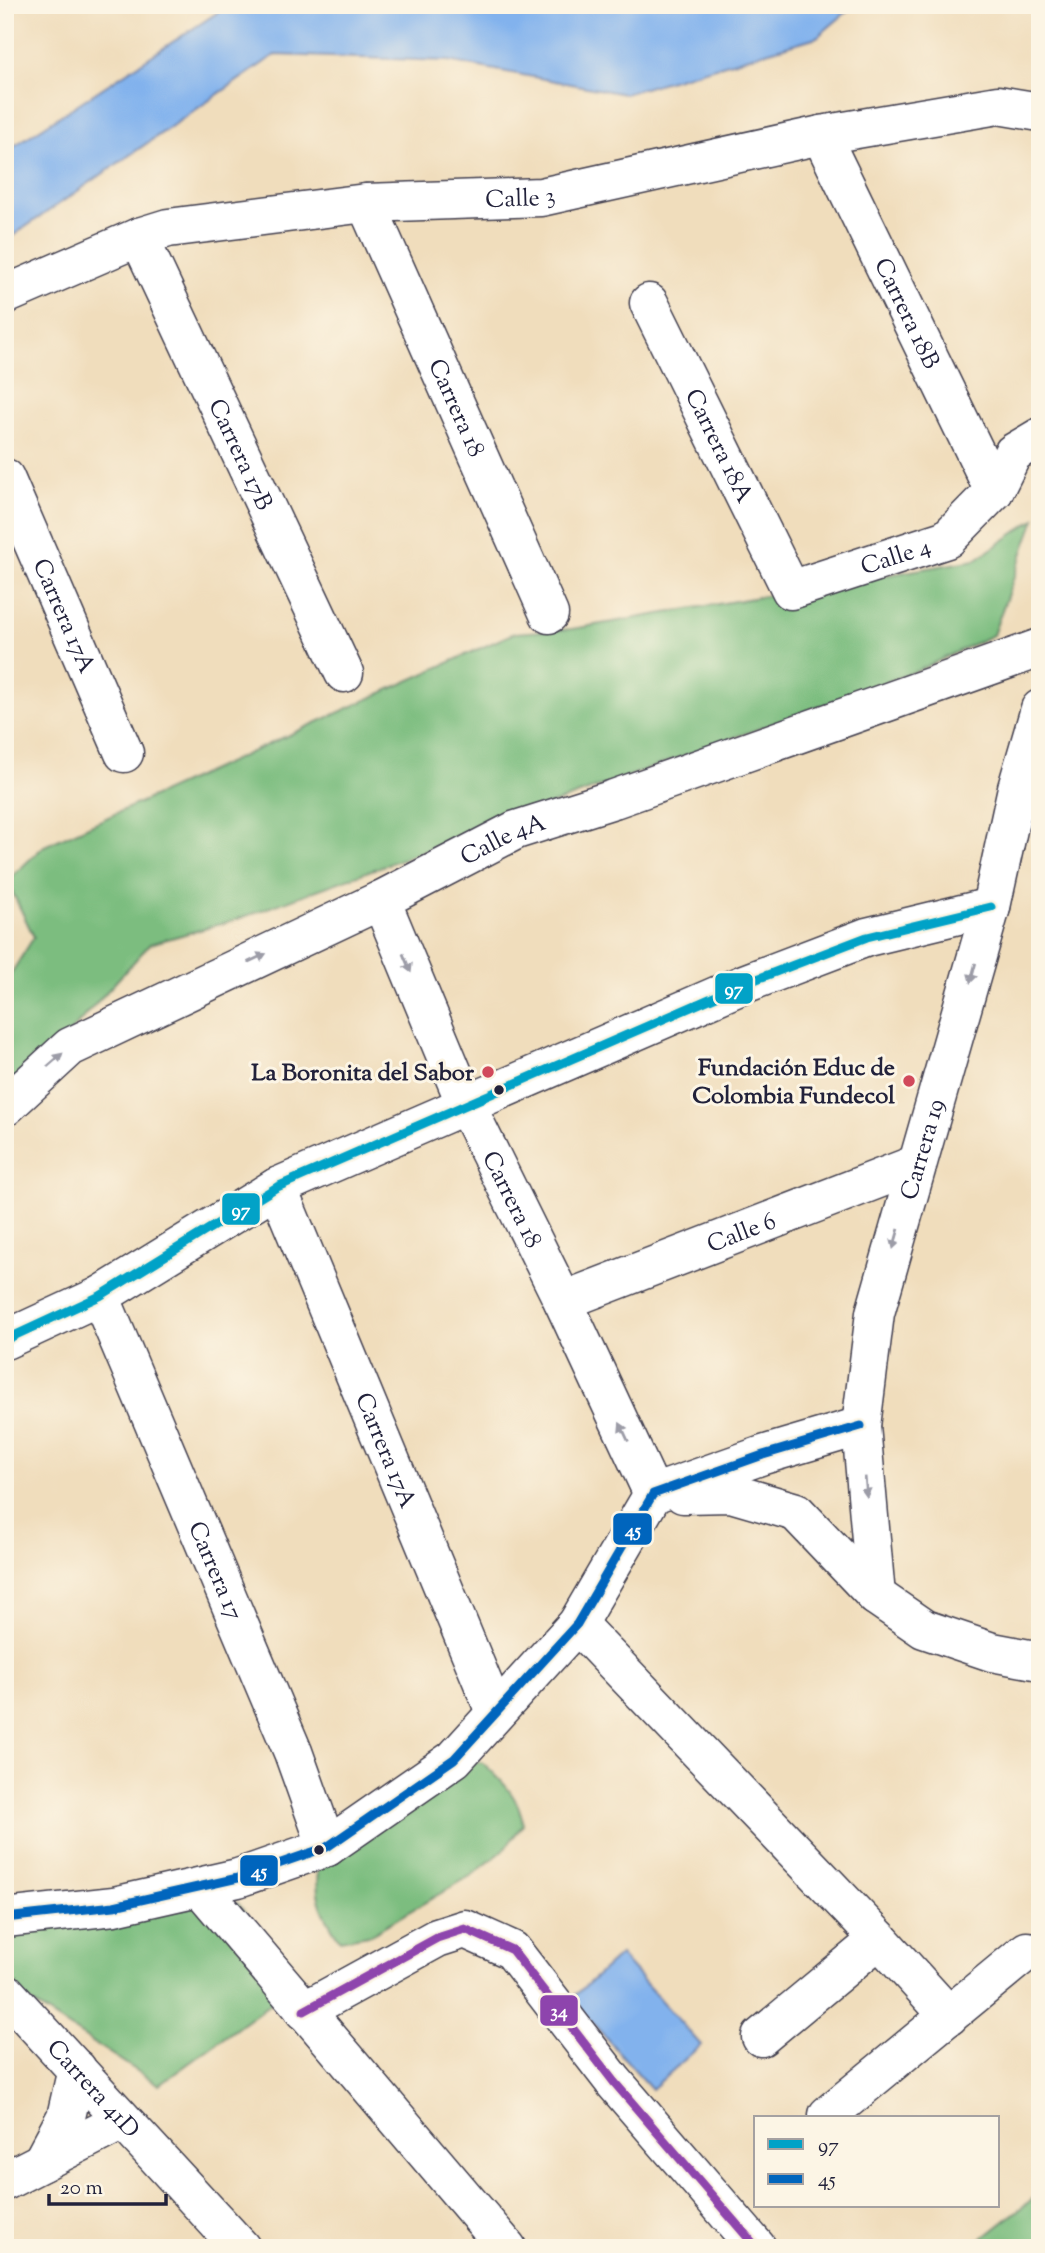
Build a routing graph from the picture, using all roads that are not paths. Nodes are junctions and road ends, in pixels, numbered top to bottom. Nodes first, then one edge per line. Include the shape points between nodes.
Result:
1 (1040, 112) edge
2 (821, 135) junction
3 (366, 203) junction
4 (139, 237) junction
5 (5, 295) edge
6 (649, 303) dead end
7 (1040, 437) edge
8 (5, 478) edge
9 (994, 491) junction
10 (791, 590) joint
11 (548, 614) dead end
12 (1040, 648) edge
13 (344, 673) dead end
14 (1040, 709) edge
15 (124, 753) dead end
16 (381, 900) junction
17 (991, 907) junction
18 (5, 1107) edge
19 (467, 1107) junction
20 (918, 1164) junction
21 (277, 1187) junction
22 (100, 1296) junction
23 (563, 1301) junction
24 (5, 1340) edge
25 (861, 1426) junction
26 (653, 1494) junction
27 (876, 1596) junction
28 (576, 1625) junction
29 (1040, 1661) edge
30 (495, 1712) junction
31 (327, 1847) junction
32 (200, 1887) junction
33 (5, 1918) edge
34 (879, 1939) junction
35 (1040, 1953) edge
36 (5, 1992) edge
37 (304, 2011) junction
38 (949, 2016) junction
39 (761, 2037) dead end
40 (77, 2069) junction
41 (828, 2115) dead end
42 (122, 2121) junction
43 (42, 2162) junction
44 (5, 2181) edge
45 (241, 2248) edge
46 (507, 2248) edge
47 (757, 2248) edge

1 - 2 street, Calle 3 via 998,105
2 - 3 street, Calle 3 via 541,197
2 - 9 street, Carrera 18B
3 - 4 street, Calle 3 via 168,228
3 - 11 street, Carrera 18
4 - 5 street, Calle 3
4 - 13 street, Carrera 17B
6 - 10 street, Carrera 18A
7 - 9 street, Calle 4 via 1013,453
8 - 15 street, Carrera 17A
9 - 10 street, Calle 4 via 947,539
12 - 16 street, Calle 4A via 516,830
14 - 17 street, Carrera 19
18 -> 16 street, Calle 4A via 70,1047
16 -> 19 street, Carrera 18
17 - 19 street via 867,937 817,956
17 -> 20 street, Carrera 19
19 - 21 street
19 - 23 street, Carrera 18
20 - 23 street, Calle 6
20 -> 25 street, Carrera 19 via 874,1313
21 - 22 street
21 - 30 street, Carrera 17A
22 - 24 street
22 - 31 street, Carrera 17 via 293,1752
26 -> 23 street, Carrera 18
25 - 26 street
25 -> 27 street, Carrera 19
26 - 27 street via 731,1493 796,1512
26 - 28 street
27 - 29 street via 924,1629 992,1653
28 - 30 street
28 - 34 street
30 - 31 street via 454,1759
31 - 32 street
32 - 33 street via 114,1906
32 - 37 street
34 - 38 street
34 - 39 street
35 - 38 street via 1027,1951
36 - 40 street, Carrera 41D
37 - 46 street
37 - 47 street via 437,1938 465,1929 512,1950 614,2082
38 - 41 street
40 - 42 street, Carrera 41D
40 - 43 street via 66,2118
42 - 43 street
42 - 45 street, Carrera 41D
43 - 44 street

